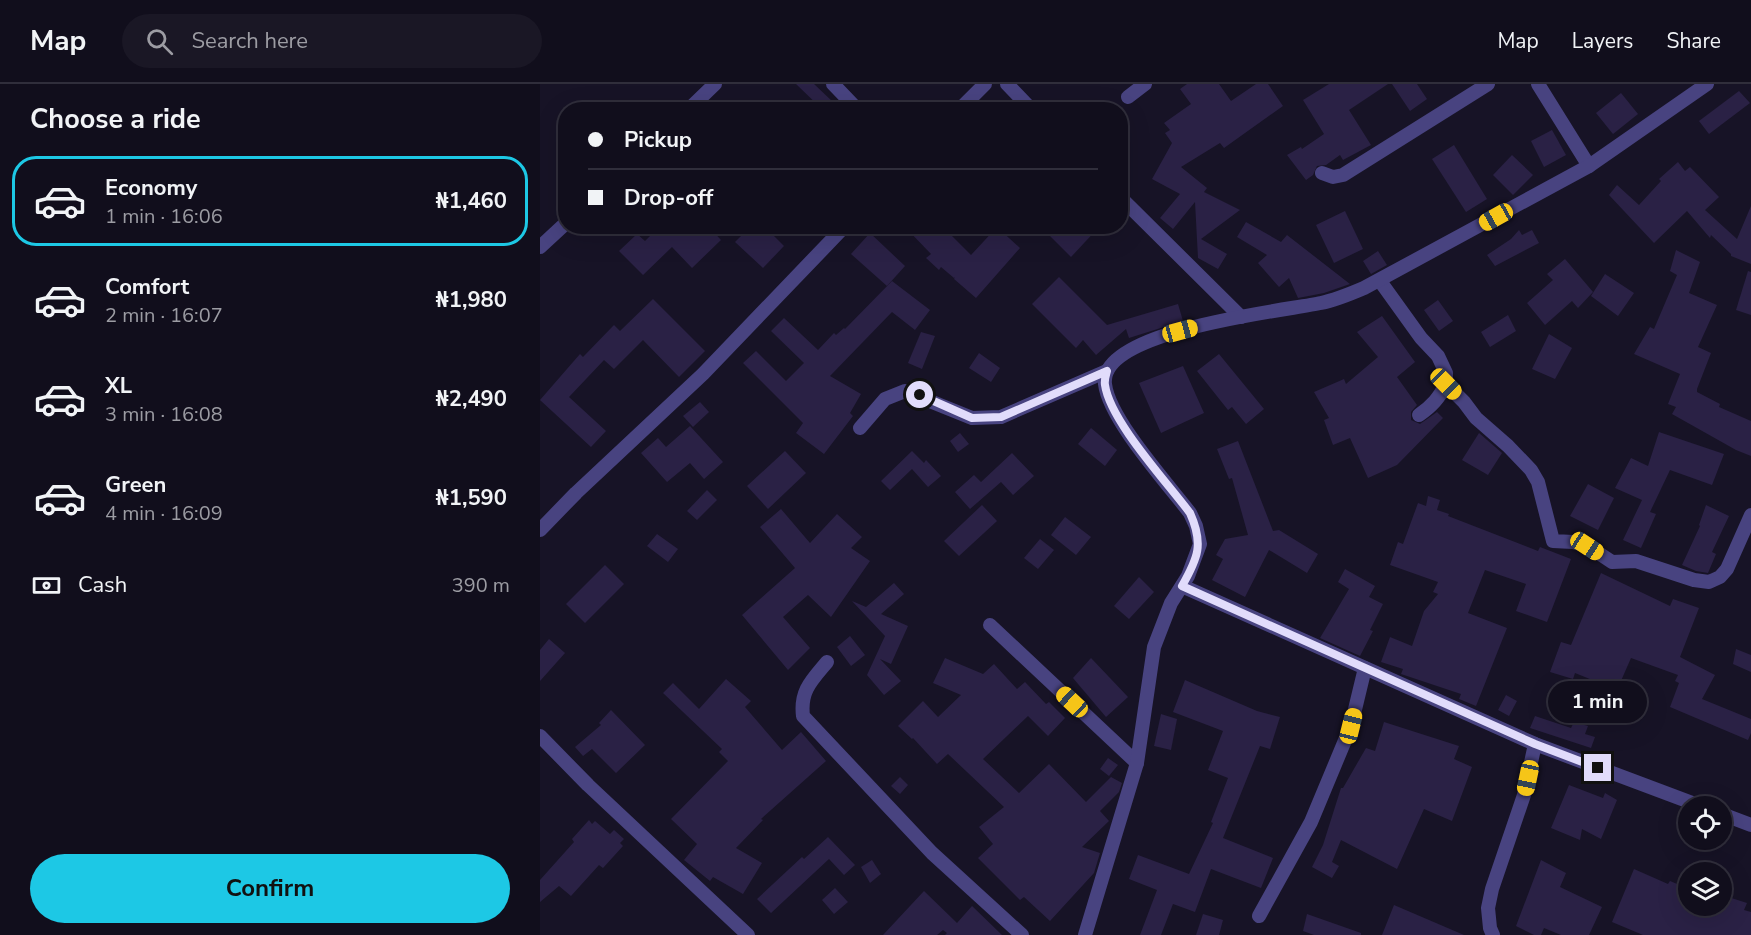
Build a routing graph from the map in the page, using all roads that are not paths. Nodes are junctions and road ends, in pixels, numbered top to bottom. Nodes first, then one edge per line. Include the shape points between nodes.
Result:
1 (715, 84) edge
2 (833, 84) edge
3 (985, 84) edge
4 (1007, 84) edge
5 (1144, 84) edge
6 (1488, 84) edge
7 (1538, 84) edge
8 (1707, 84) edge
9 (1128, 96) dead end
10 (696, 102) edge
11 (850, 102) edge
12 (967, 102) edge
13 (1024, 102) edge
14 (1589, 166) junction
15 (1322, 173) dead end
16 (1128, 205) edge
17 (558, 231) edge
18 (837, 234) edge
19 (540, 247) edge
20 (1380, 281) junction
21 (1241, 317) junction
22 (1107, 371) junction
23 (1446, 384) junction
24 (1419, 415) dead end
25 (860, 428) dead end
26 (1751, 515) edge
27 (540, 530) edge
28 (1182, 586) junction
29 (990, 625) dead end
30 (826, 662) dead end
31 (1365, 668) junction
32 (540, 736) edge
33 (1535, 744) junction
34 (1137, 763) junction
35 (1678, 798) edge
36 (1732, 818) edge
37 (1751, 825) edge
38 (1259, 916) dead end
39 (748, 935) edge
40 (1022, 935) edge
41 (1085, 935) edge
42 (1493, 935) edge

1 - 10 street
2 - 11 street
3 - 12 street
4 - 13 street
5 - 9 street
6 - 15 street via 1342,175
7 - 14 street
8 - 14 street
14 - 20 street
16 - 21 street
17 - 19 street
18 - 27 street via 703,374
20 - 21 street via 1324,303
20 - 23 street via 1438,356 1446,373
21 - 22 street via 1161,336 1130,350
22 - 25 street via 1001,417 972,418 905,391 885,399
22 - 28 street via 1109,399 1122,425 1196,526 1200,544
23 - 24 street via 1440,397
23 - 26 street via 1531,470 1538,482 1553,541 1587,546 1612,562 1636,561 1709,582 1727,569
28 - 31 street
28 - 34 street via 1154,647
29 - 34 street
30 - 40 street via 801,702 803,716 933,853
31 - 33 street
31 - 38 street via 1351,726 1311,822
32 - 39 street
33 - 35 street
33 - 42 street via 1524,795 1492,889 1488,908
34 - 41 street
36 - 37 street

